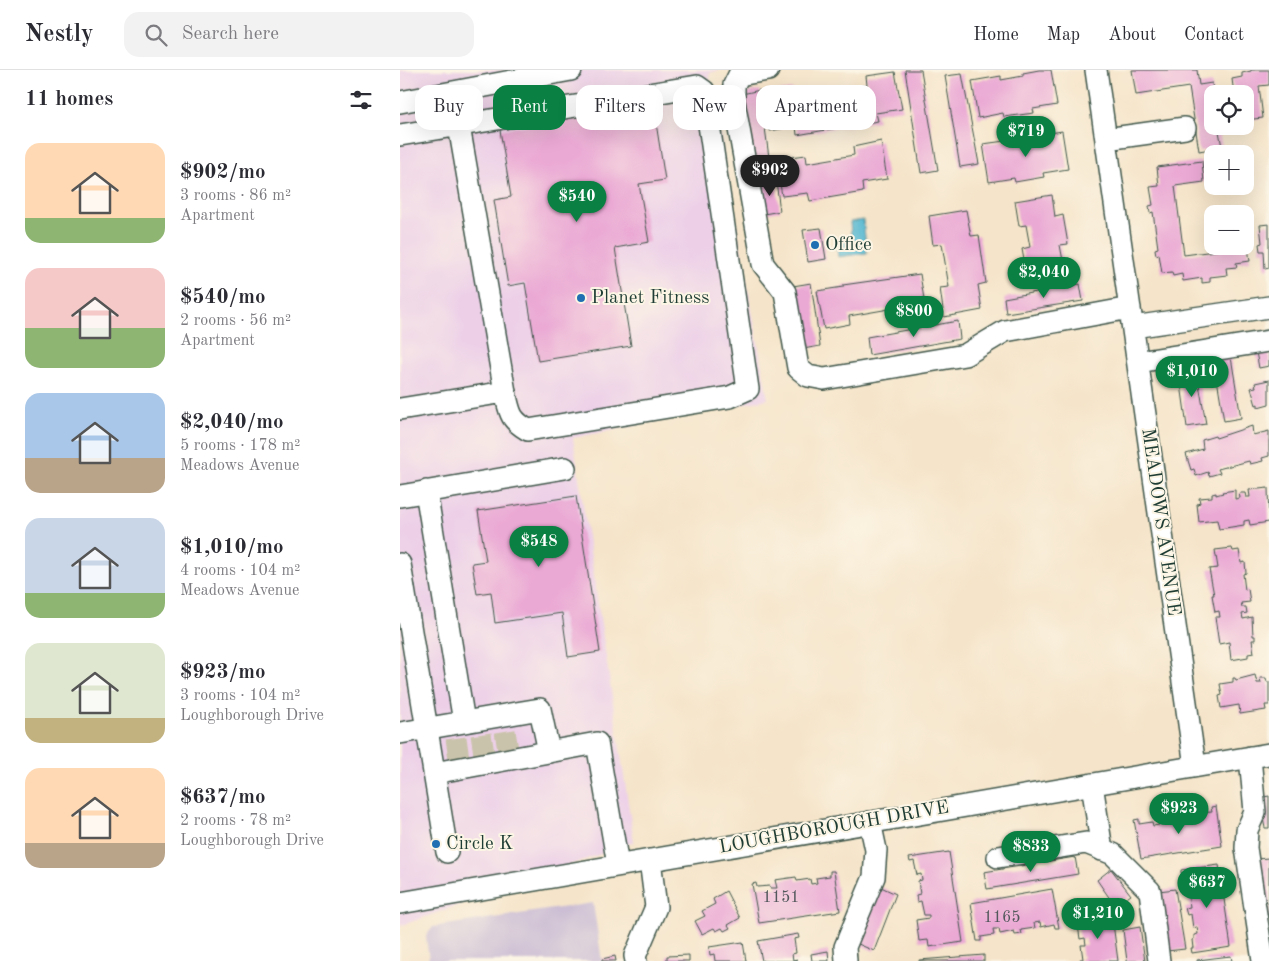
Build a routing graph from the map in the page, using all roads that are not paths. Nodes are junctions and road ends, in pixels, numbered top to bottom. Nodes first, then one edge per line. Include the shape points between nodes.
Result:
1 (571, 70) edge
2 (768, 70) edge
3 (1096, 70) edge
4 (400, 102) edge
5 (483, 122) edge
6 (1185, 128) dead end
7 (433, 130) edge
8 (460, 130) edge
9 (400, 135) edge
10 (1106, 139) junction
11 (1269, 307) edge
12 (1131, 318) junction
13 (1269, 341) edge
14 (1138, 362) junction
15 (505, 392) junction
16 (400, 409) edge
17 (564, 468) dead end
18 (426, 491) junction
19 (400, 496) edge
20 (400, 564) edge
21 (426, 729) junction
22 (400, 733) edge
23 (507, 739) junction
24 (469, 742) junction
25 (548, 752) junction
26 (1260, 755) edge
27 (1195, 766) junction
28 (434, 773) junction
29 (1092, 784) junction
30 (870, 822) junction
31 (1102, 850) junction
32 (447, 852) dead end
33 (998, 857) dead end
34 (650, 860) junction
35 (618, 865) junction
36 (400, 903) edge
37 (636, 961) edge
38 (846, 961) edge
39 (1159, 961) edge
40 (1262, 961) edge

1 - 4 street
2 - 12 street via 739,75 734,85 734,102 763,264 785,292 798,368 808,376 824,379 965,355 1005,331
3 - 10 street, MEADOWS AVENUE
5 - 15 street via 697,86 704,91 748,389 730,397 528,430 516,423
6 - 10 street
7 - 9 street
8 - 15 street
10 - 12 street, MEADOWS AVENUE
11 - 12 street
12 - 14 street, MEADOWS AVENUE
13 - 14 street
14 - 27 street, MEADOWS AVENUE
15 - 16 street
17 - 18 street
18 - 19 street
18 - 24 street
20 - 21 street
21 - 22 street
21 - 24 street
21 - 28 street
23 - 24 street
23 - 24 street
23 - 25 street
23 - 25 street via 540,709
24 - 28 street
25 - 35 street via 597,743
26 - 27 street, LOUGHBOROUGH DRIVE
26 - 40 street via 1255,812 1247,830 1246,848
27 - 29 street, LOUGHBOROUGH DRIVE
28 - 32 street
29 - 30 street, LOUGHBOROUGH DRIVE
29 - 31 street
30 - 34 street, LOUGHBOROUGH DRIVE
30 - 38 street via 876,850 874,877 846,947
31 - 33 street via 1086,843
31 - 39 street via 1113,854 1150,892
34 - 35 street, LOUGHBOROUGH DRIVE
34 - 37 street via 656,907 635,956
35 - 36 street, LOUGHBOROUGH DRIVE

